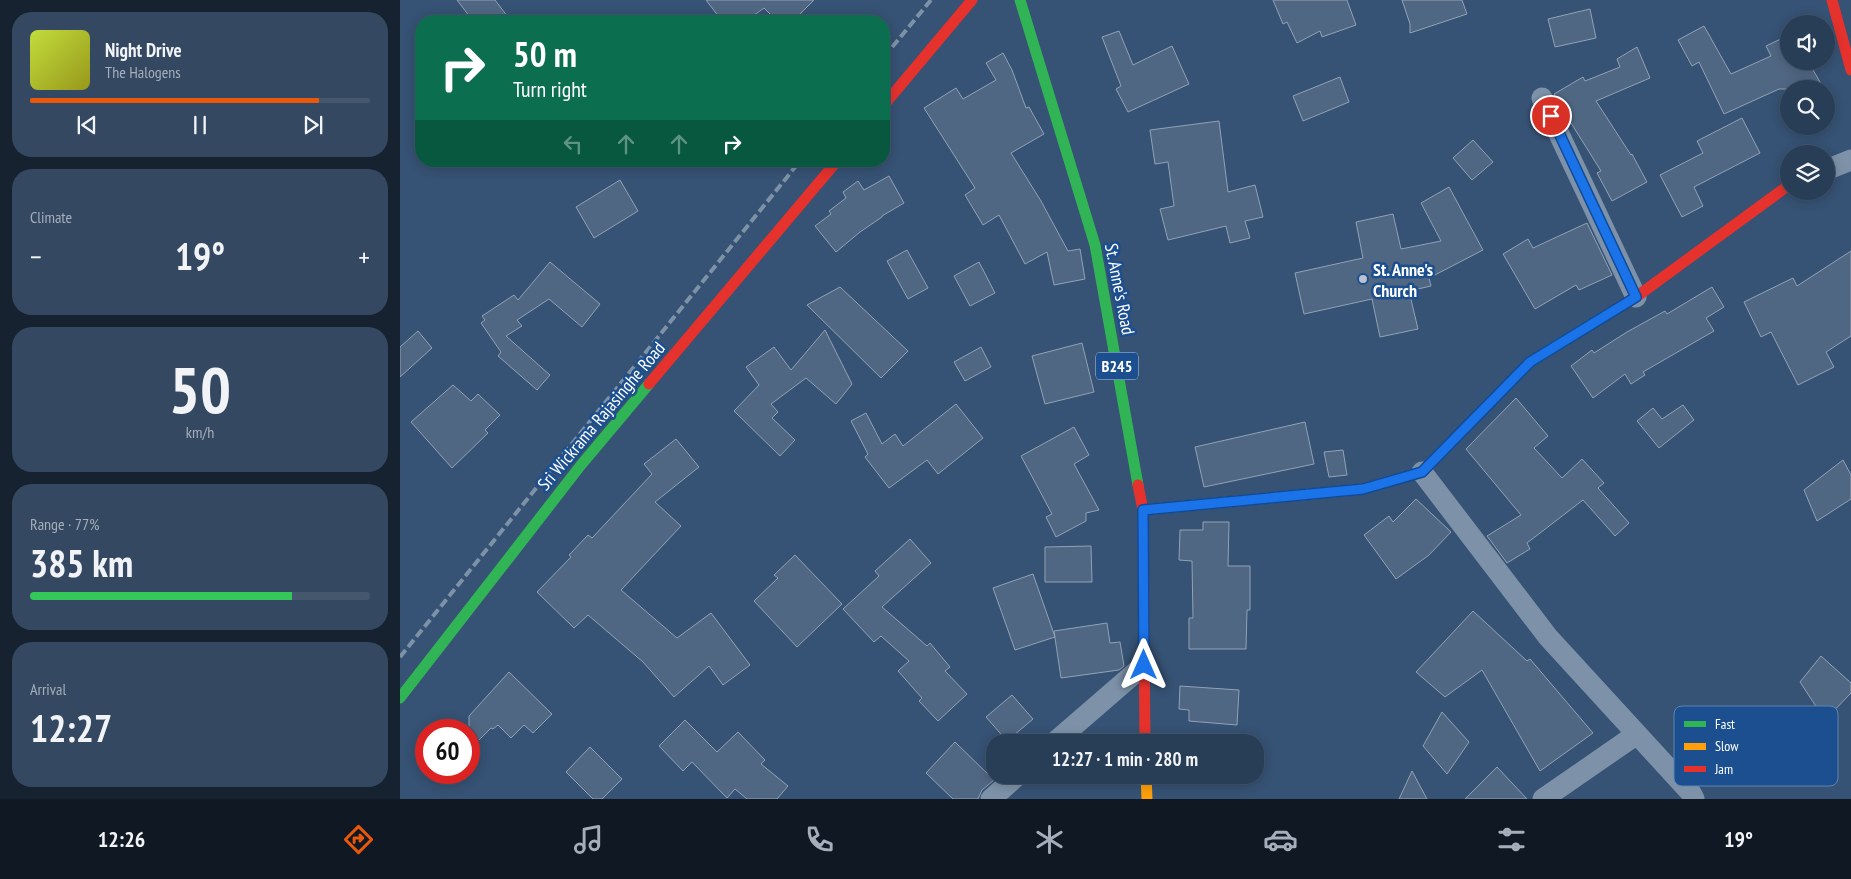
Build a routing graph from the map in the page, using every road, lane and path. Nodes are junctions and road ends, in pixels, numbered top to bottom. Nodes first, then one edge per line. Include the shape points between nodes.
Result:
1 (972, 0) edge
2 (1020, 0) edge
3 (1832, 0) edge
4 (1851, 70) edge
5 (890, 98) edge
6 (1542, 98) dead end
7 (1851, 160) edge
8 (1835, 166) edge
9 (832, 167) edge
10 (1780, 192) edge
11 (1636, 297) junction
12 (1422, 472) junction
13 (1143, 510) junction
14 (1144, 665) junction
15 (400, 698) edge
16 (1064, 734) edge
17 (1146, 734) edge
18 (1637, 734) junction
19 (1674, 774) edge
20 (1008, 784) edge
21 (1146, 784) edge
22 (1685, 786) edge
23 (991, 799) edge
24 (1147, 799) edge
25 (1543, 799) edge
26 (1694, 799) edge

1 - 5 street
2 - 13 street, St. Anne's Road / B245 via 1095,245
3 - 4 street
6 - 11 street
7 - 8 street
9 - 15 street, Sri Wickrama Rajasinghe Road via 581,465
10 - 11 street
11 - 12 street via 1530,362
12 - 13 street via 1363,489
12 - 18 street via 1548,637
13 - 14 street, St. Anne's Road / B245
14 - 16 street
14 - 17 street, St. Anne's Road / B245
18 - 19 street
18 - 25 street
20 - 23 street
21 - 24 street
22 - 26 street

